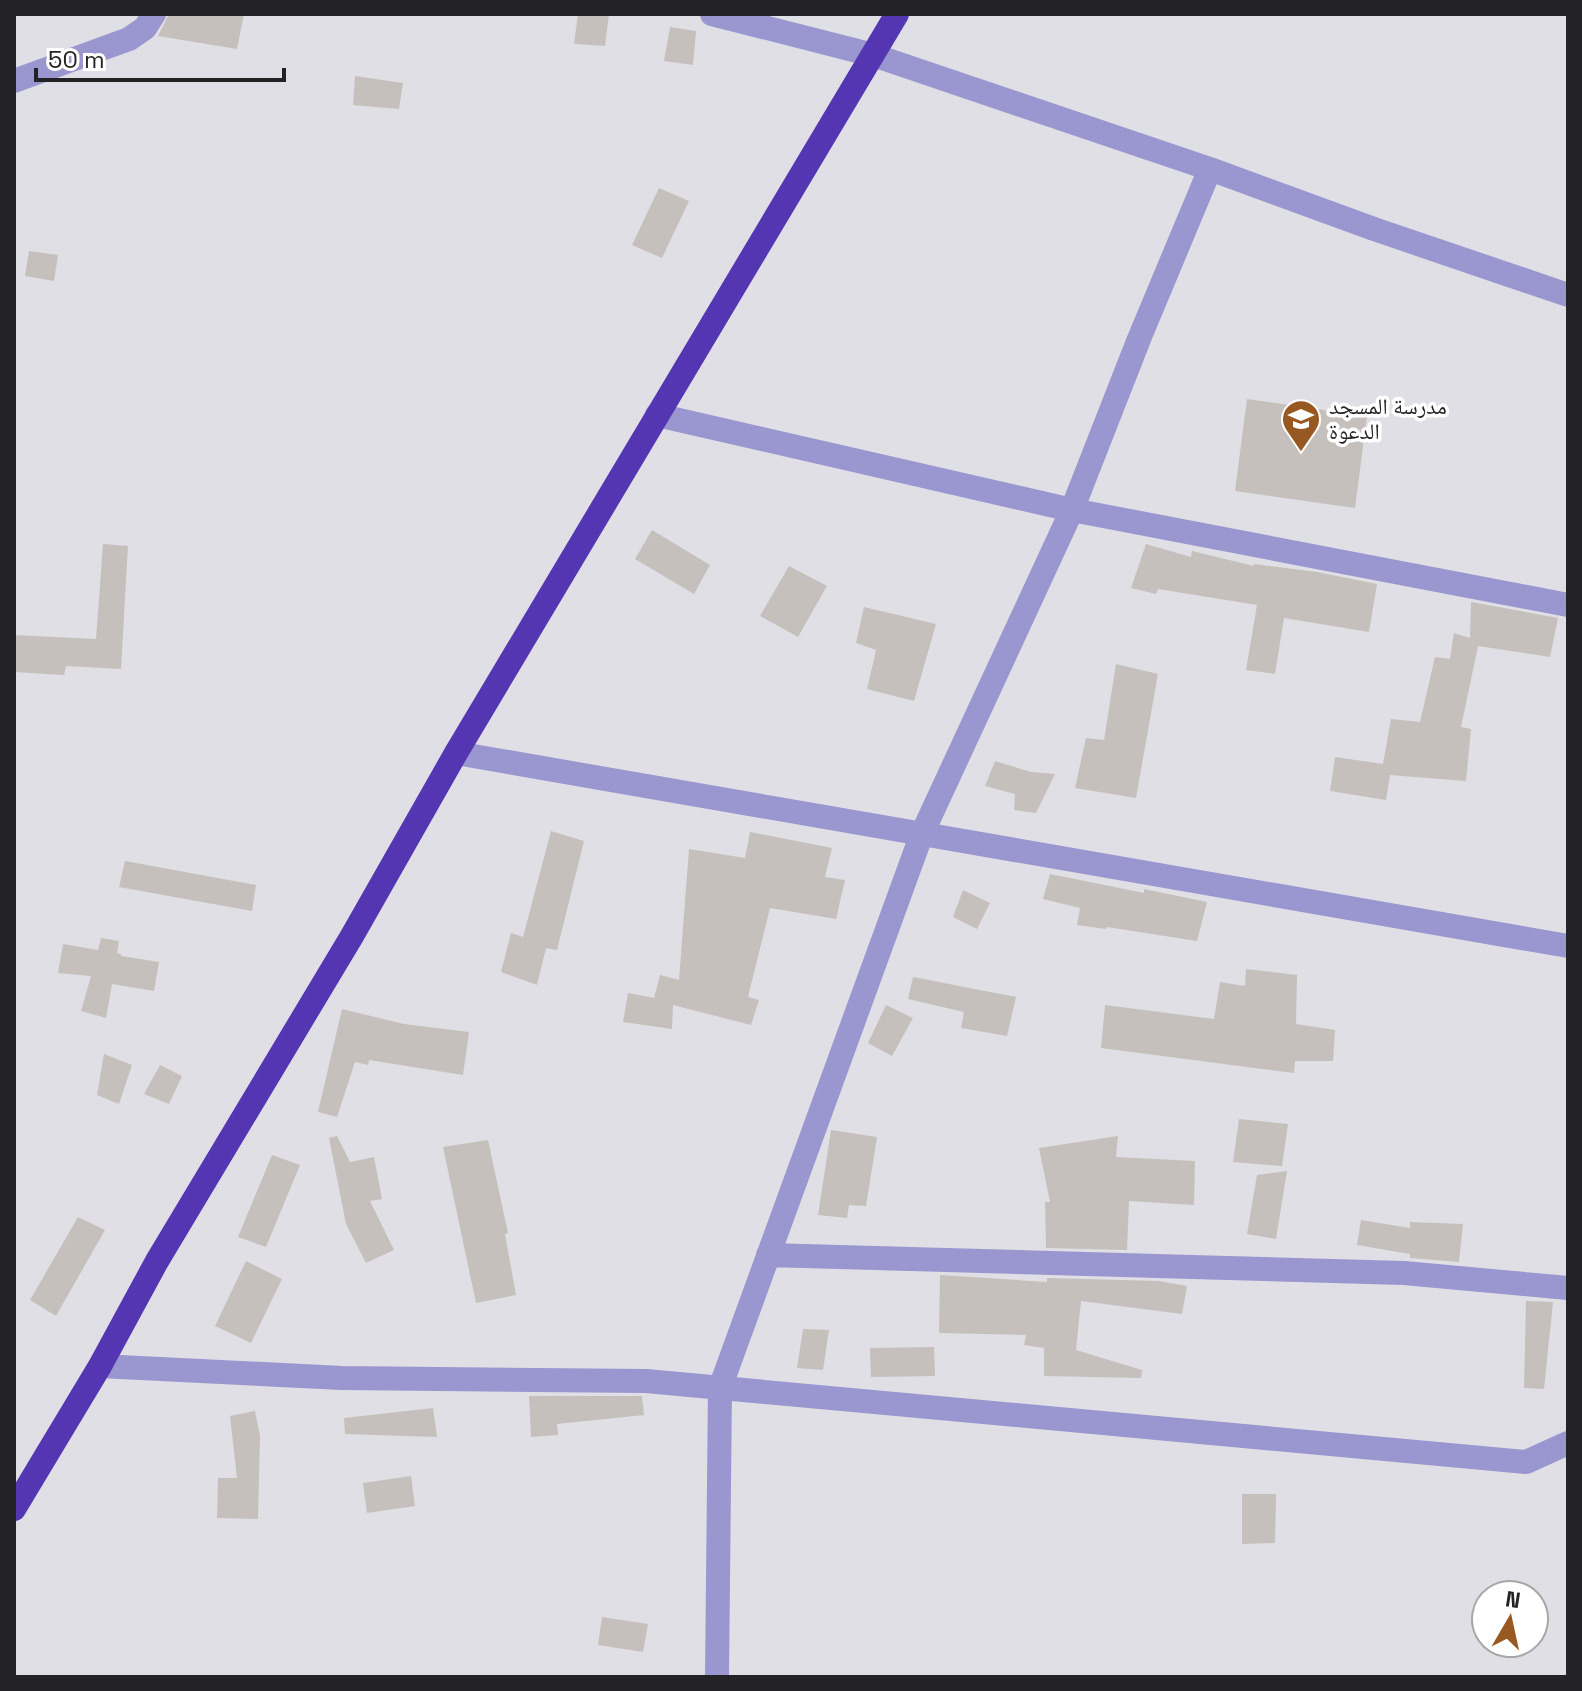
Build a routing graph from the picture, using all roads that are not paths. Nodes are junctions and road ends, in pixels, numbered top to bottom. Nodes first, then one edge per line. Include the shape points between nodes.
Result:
1 (154, 14) edge
2 (712, 14) edge
3 (897, 14) edge
4 (873, 55) junction
5 (14, 81) edge
6 (1210, 169) junction
7 (1568, 295) edge
8 (657, 415) junction
9 (1072, 510) junction
10 (1568, 605) edge
11 (456, 753) junction
12 (921, 836) junction
13 (1568, 946) edge
14 (768, 1255) junction
15 (1568, 1288) edge
16 (100, 1366) junction
17 (720, 1388) junction
18 (1568, 1443) edge
19 (22, 1480) edge
20 (14, 1509) edge
21 (717, 1677) edge

1 - 5 street via 129,39
2 - 4 street
3 - 4 highway
4 - 6 street
4 - 8 highway
6 - 7 street
6 - 9 street
8 - 9 street
8 - 11 highway
9 - 10 street
9 - 12 street
11 - 12 street
11 - 16 highway
12 - 13 street
12 - 14 street
14 - 15 street via 1404,1273
14 - 17 street
16 - 17 street via 342,1378 646,1381
16 - 19 highway
17 - 18 street via 1526,1462
17 - 21 street
19 - 20 highway

